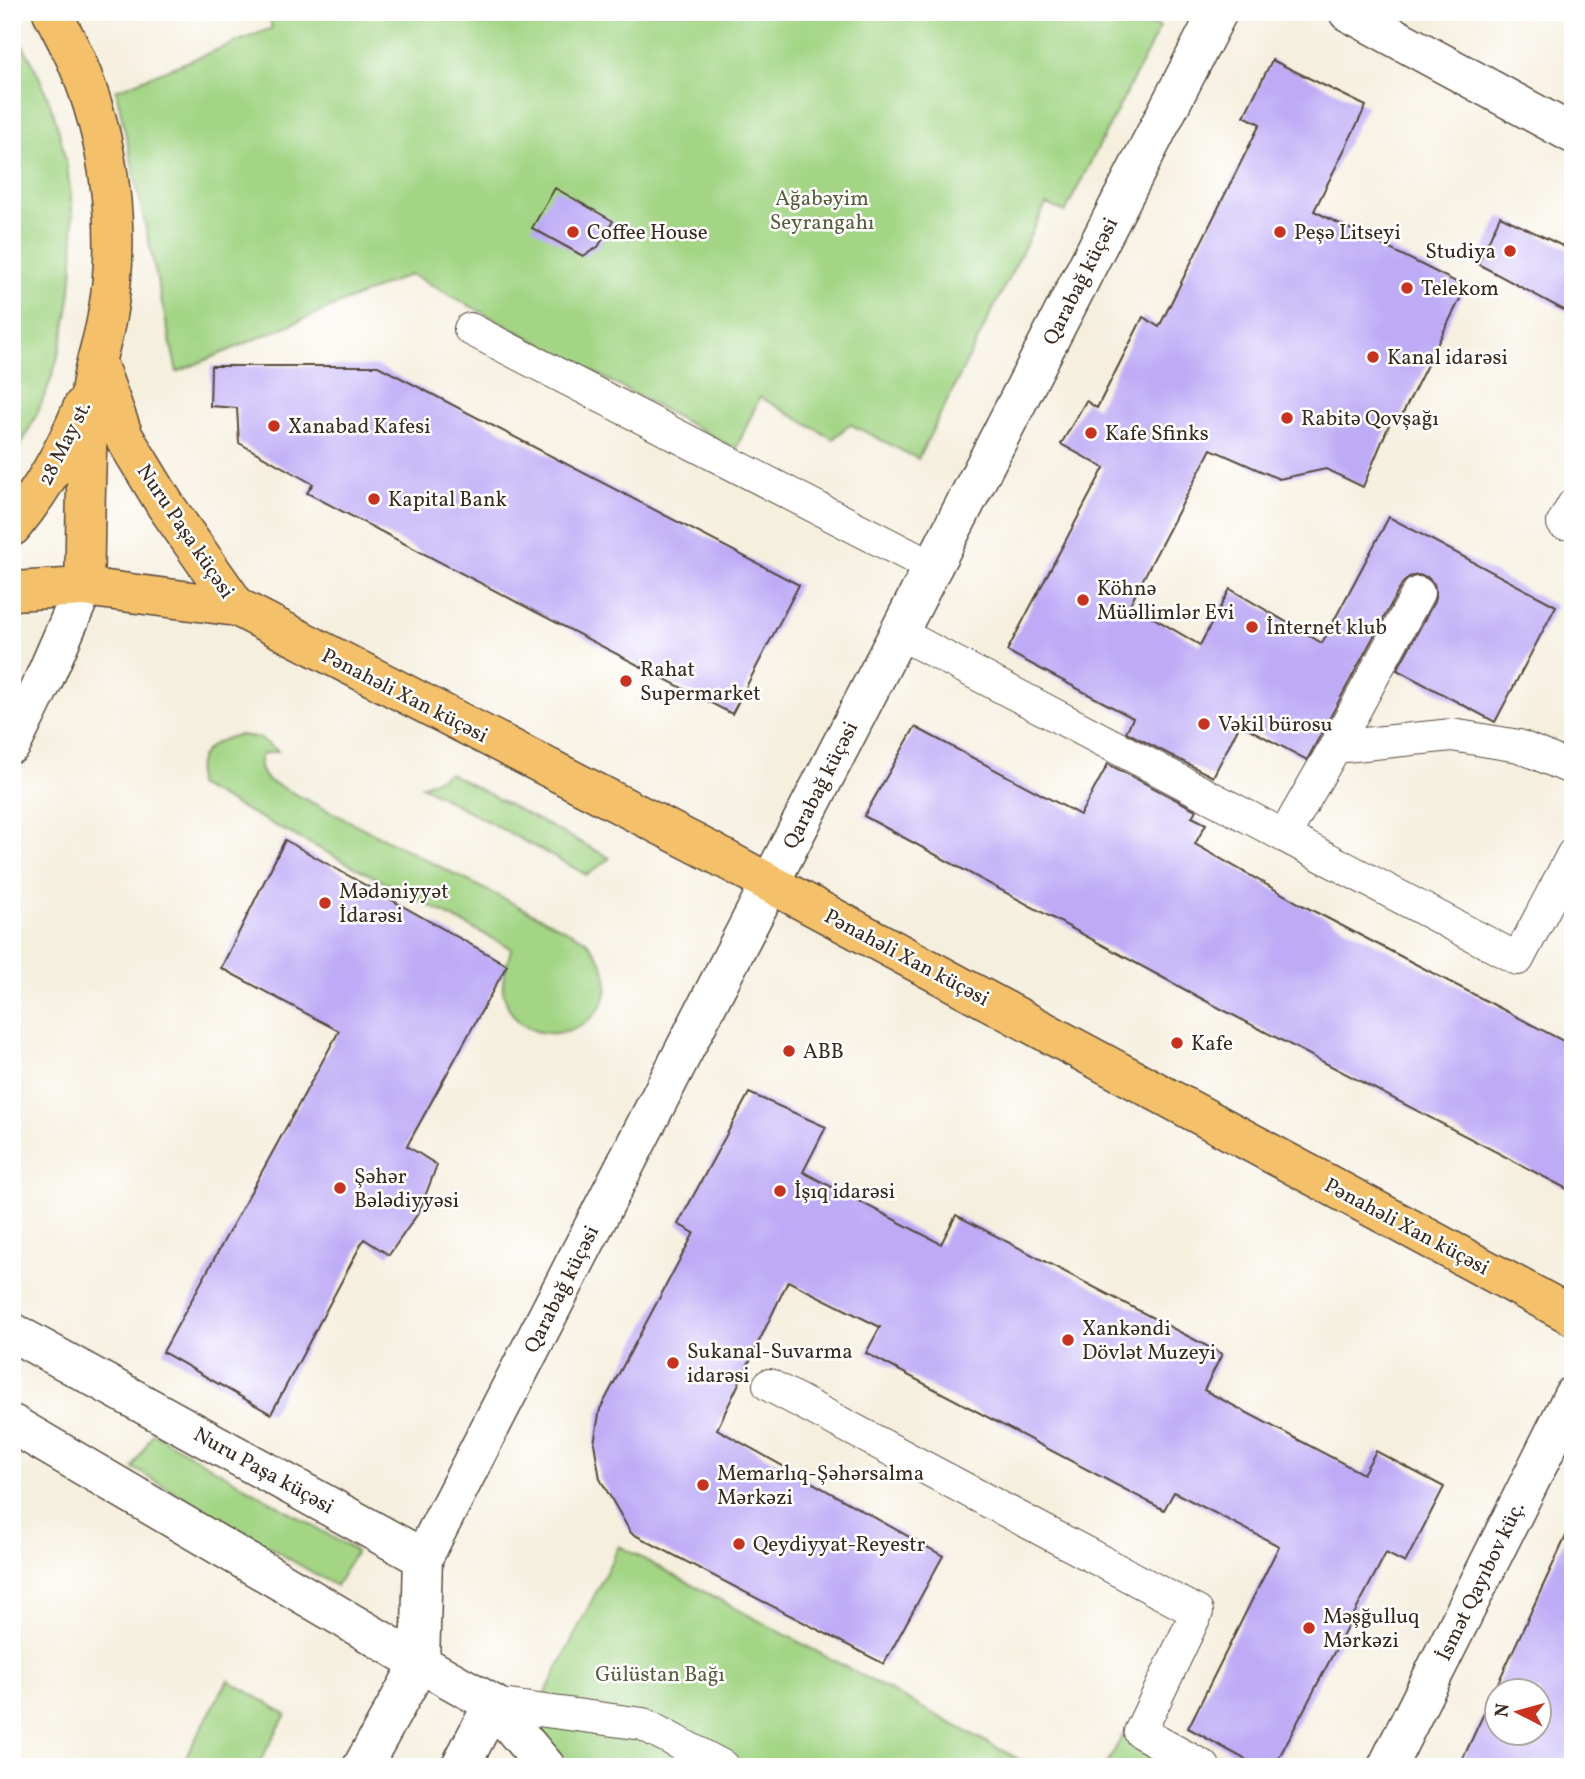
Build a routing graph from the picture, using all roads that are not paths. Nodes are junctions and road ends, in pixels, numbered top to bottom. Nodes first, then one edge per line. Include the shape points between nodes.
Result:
1 (52, 12) edge
2 (1218, 12) edge
3 (1348, 12) edge
4 (1573, 134) edge
5 (470, 329) dead end
6 (94, 377) junction
7 (12, 527) edge
8 (934, 568) junction
9 (84, 587) junction
10 (12, 590) edge
11 (1418, 593) dead end
12 (237, 607) junction
13 (899, 633) junction
14 (12, 744) edge
15 (1335, 747) junction
16 (1573, 769) edge
17 (1284, 836) junction
18 (1573, 854) edge
19 (769, 883) junction
20 (1573, 1317) edge
21 (12, 1332) edge
22 (769, 1385) dead end
23 (1573, 1395) edge
24 (12, 1424) edge
25 (423, 1558) junction
26 (420, 1663) junction
27 (493, 1704) junction
28 (362, 1767) edge
29 (460, 1767) edge
30 (546, 1767) edge
31 (724, 1767) edge
32 (1204, 1767) edge
33 (1387, 1767) edge

1 - 6 main road via 94,108 112,211 113,264
2 - 8 street, Qarabağ küçəsi
3 - 4 street
5 - 8 lane
6 - 7 main road, 28 May st. via 55,465
6 - 9 main road
6 - 12 main road, Nuru Paşa küçəsi via 166,506
8 - 13 street, Qarabağ küçəsi
9 - 10 main road, Nuru Paşa küçəsi
9 - 12 main road, Nuru Paşa küçəsi
9 - 14 street
11 - 15 lane
12 - 19 main road, Pənahəli Xan küçəsi
13 - 17 lane
13 - 19 street, Qarabağ küçəsi
15 - 16 lane via 1452,735 1520,746
15 - 17 lane
17 - 18 lane via 1518,959
19 - 20 main road, Pənahəli Xan küçəsi
19 - 25 street, Qarabağ küçəsi
21 - 25 street, Nuru Paşa küçəsi
22 - 32 lane via 1197,1612 1140,1732
23 - 33 street, İsmət Qayıbov küç.
24 - 26 street
25 - 26 street
26 - 27 street
26 - 28 street
27 - 29 street
27 - 30 street
27 - 31 lane via 643,1724

